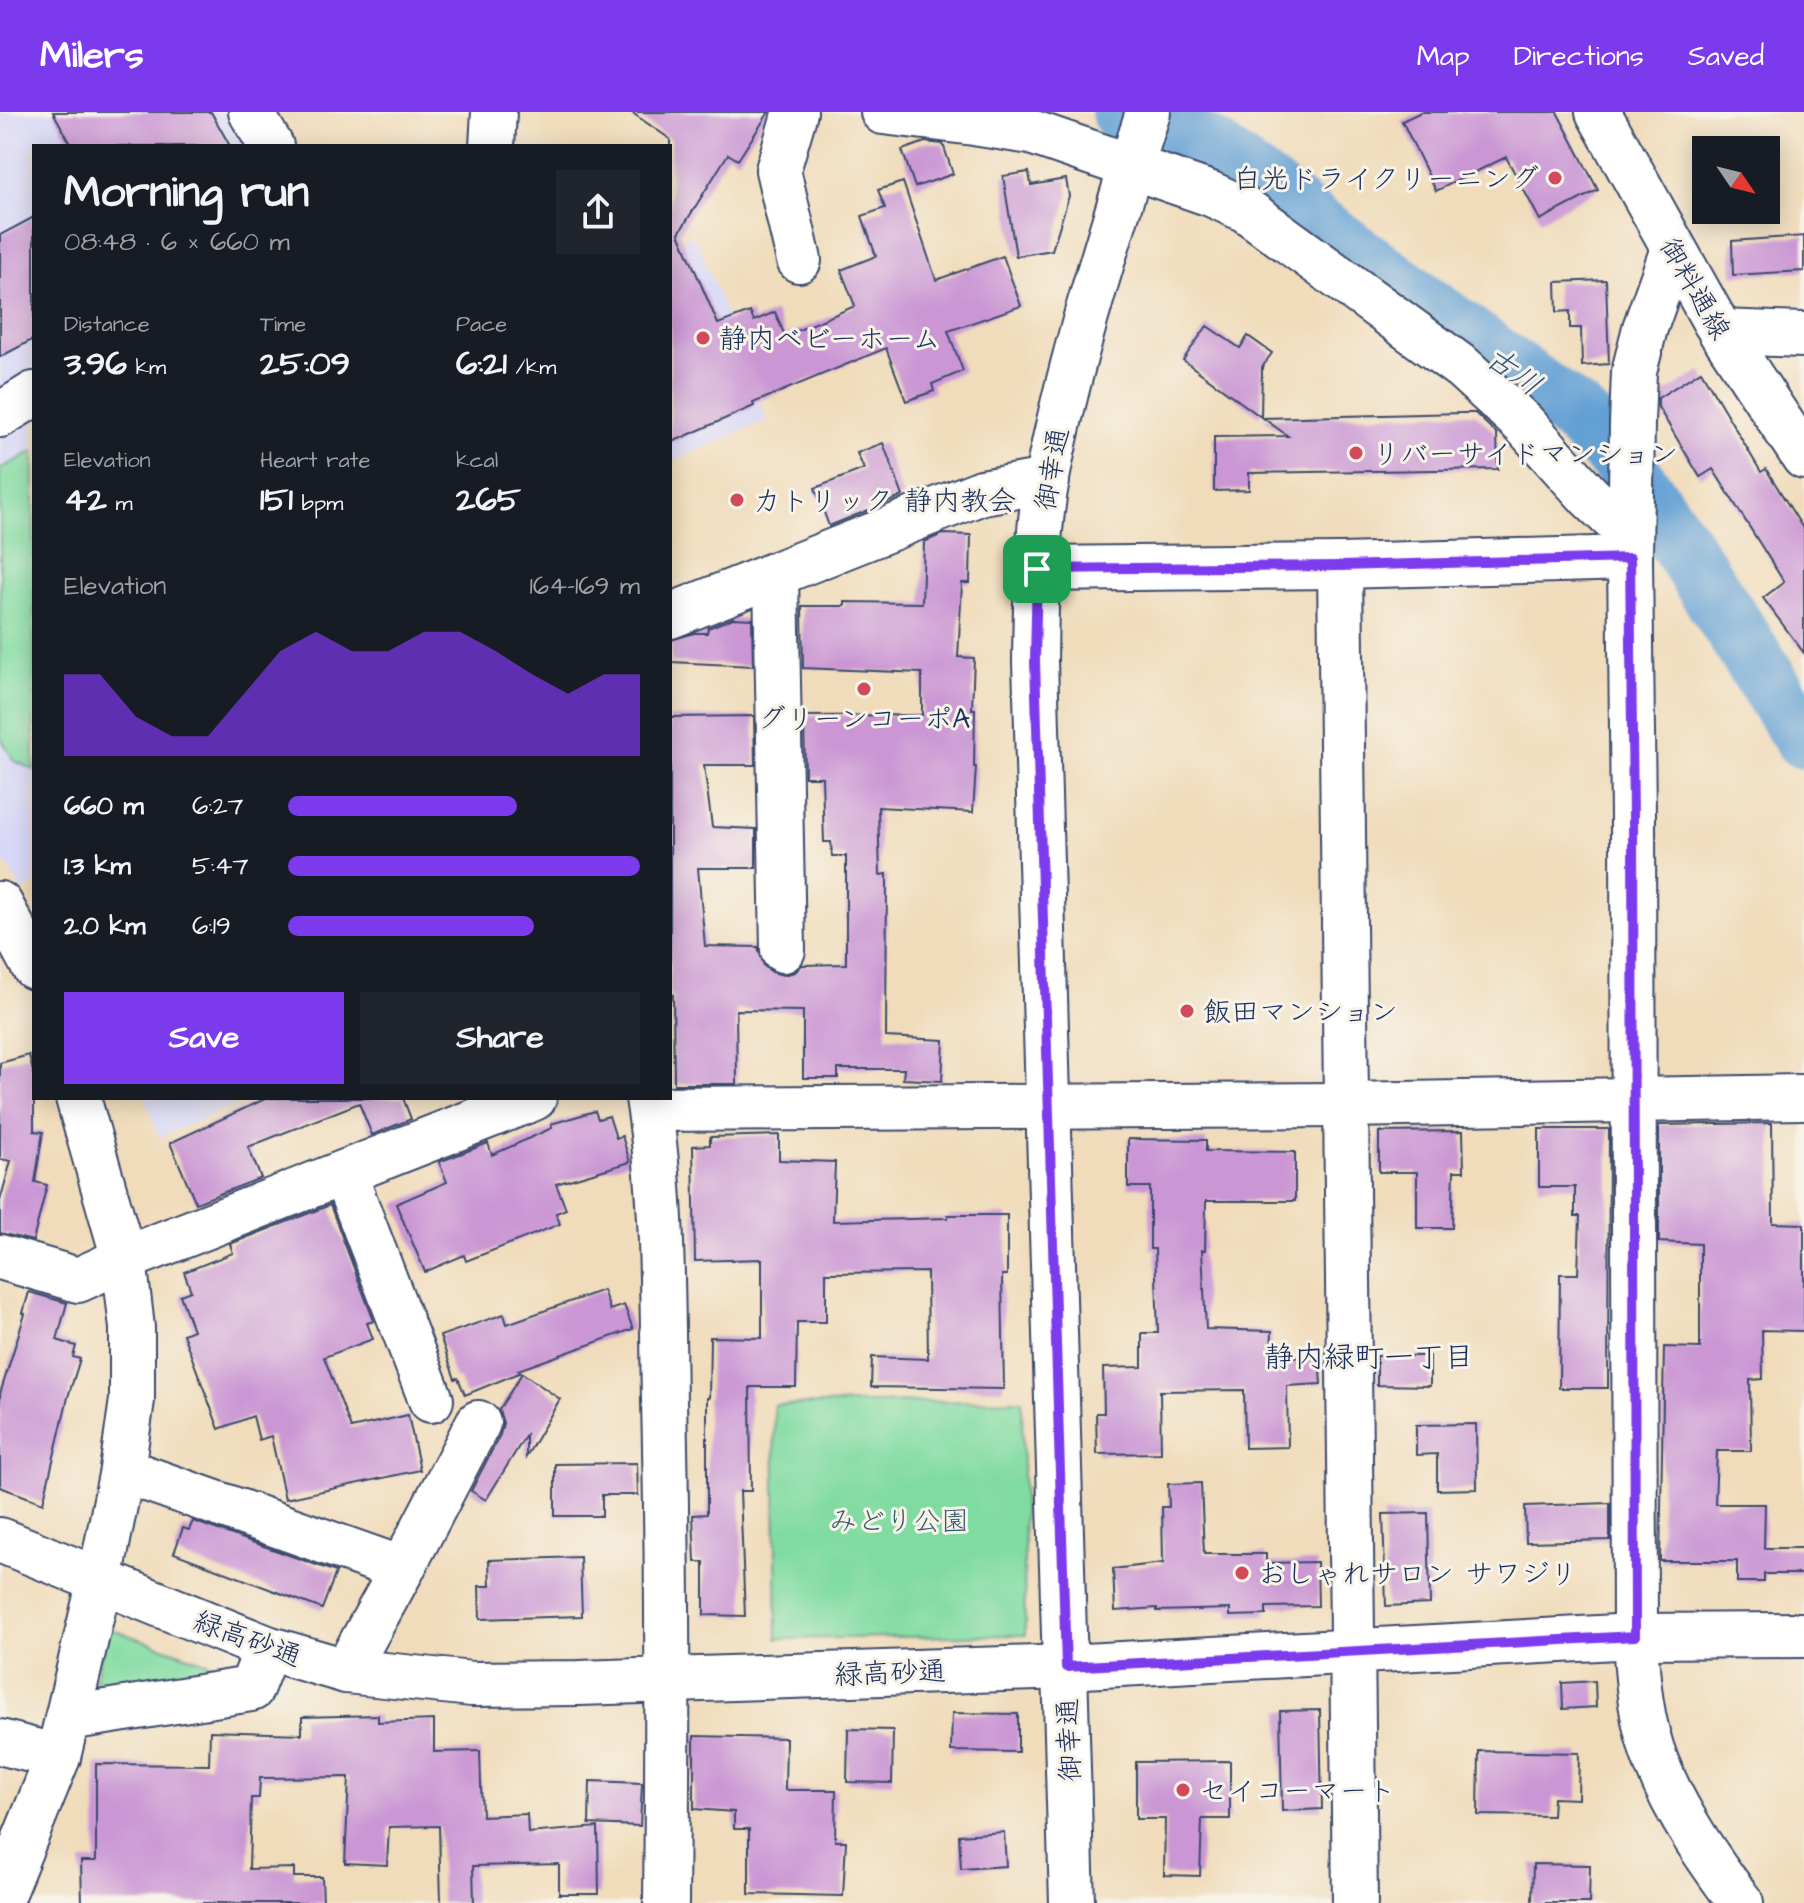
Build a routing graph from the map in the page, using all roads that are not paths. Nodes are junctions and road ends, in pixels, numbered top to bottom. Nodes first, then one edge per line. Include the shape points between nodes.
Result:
1 (251, 112) edge
2 (494, 112) edge
3 (795, 112) edge
4 (883, 112) edge
5 (1598, 112) edge
6 (1138, 143) edge
7 (270, 144) edge
8 (492, 144) edge
9 (1673, 249) junction
10 (799, 260) dead end
11 (1721, 332) junction
12 (1804, 335) edge
13 (32, 395) edge
14 (0, 415) edge
15 (1804, 457) edge
16 (1047, 481) junction
17 (1630, 535) junction
18 (1340, 566) junction
19 (1037, 569) junction
20 (776, 576) junction
21 (672, 615) edge
22 (11, 912) edge
23 (783, 950) dead end
24 (32, 962) edge
25 (1804, 1097) edge
26 (1634, 1099) junction
27 (79, 1100) edge
28 (529, 1100) edge
29 (649, 1104) edge
30 (1344, 1105) junction
31 (1049, 1108) junction
32 (344, 1173) junction
33 (0, 1257) edge
34 (124, 1259) junction
35 (431, 1400) dead end
36 (478, 1423) dead end
37 (122, 1470) junction
38 (0, 1540) edge
39 (402, 1569) junction
40 (100, 1580) junction
41 (1804, 1635) edge
42 (1635, 1636) junction
43 (267, 1648) junction
44 (1352, 1651) junction
45 (1066, 1667) junction
46 (346, 1671) junction
47 (669, 1679) junction
48 (63, 1738) junction
49 (0, 1742) edge
50 (0, 1900) edge
51 (666, 1903) edge
52 (1072, 1903) edge
53 (1355, 1903) edge
54 (1741, 1903) edge

1 - 7 street
2 - 8 street
3 - 10 street via 778,170
4 - 6 street
5 - 9 street, 御料通線
6 - 16 street, 御幸通 via 1069,375
6 - 17 street via 1211,194 1246,210 1463,368
9 - 11 street, 御料通線
9 - 17 street via 1634,372
11 - 12 street
11 - 15 street, 御料通線
13 - 14 street
16 - 19 street, 御幸通
16 - 20 street via 982,492
17 - 18 street
17 - 26 street
18 - 19 street
18 - 30 street
19 - 31 street, 御幸通 via 1035,661
20 - 21 street
20 - 23 street
22 - 24 street
25 - 26 street
26 - 30 street
26 - 42 street
27 - 34 street
28 - 32 street
29 - 31 street
29 - 47 street via 661,1244
30 - 31 street
30 - 44 street
31 - 45 street, 御幸通
32 - 34 street
32 - 35 street
33 - 34 street via 78,1280
34 - 37 street via 132,1386
36 - 39 street
37 - 39 street
37 - 40 street
38 - 40 street, 緑高砂通
39 - 46 street
40 - 43 street, 緑高砂通
40 - 48 street
41 - 42 street, 緑高砂通
42 - 44 street, 緑高砂通
42 - 54 street via 1641,1705 1657,1763 1695,1836
43 - 46 street, 緑高砂通
43 - 48 street via 251,1689
44 - 45 street, 緑高砂通
44 - 53 street
45 - 47 street, 緑高砂通
45 - 52 street, 御幸通
46 - 47 street, 緑高砂通 via 472,1684
47 - 51 street
48 - 49 street
48 - 50 street

